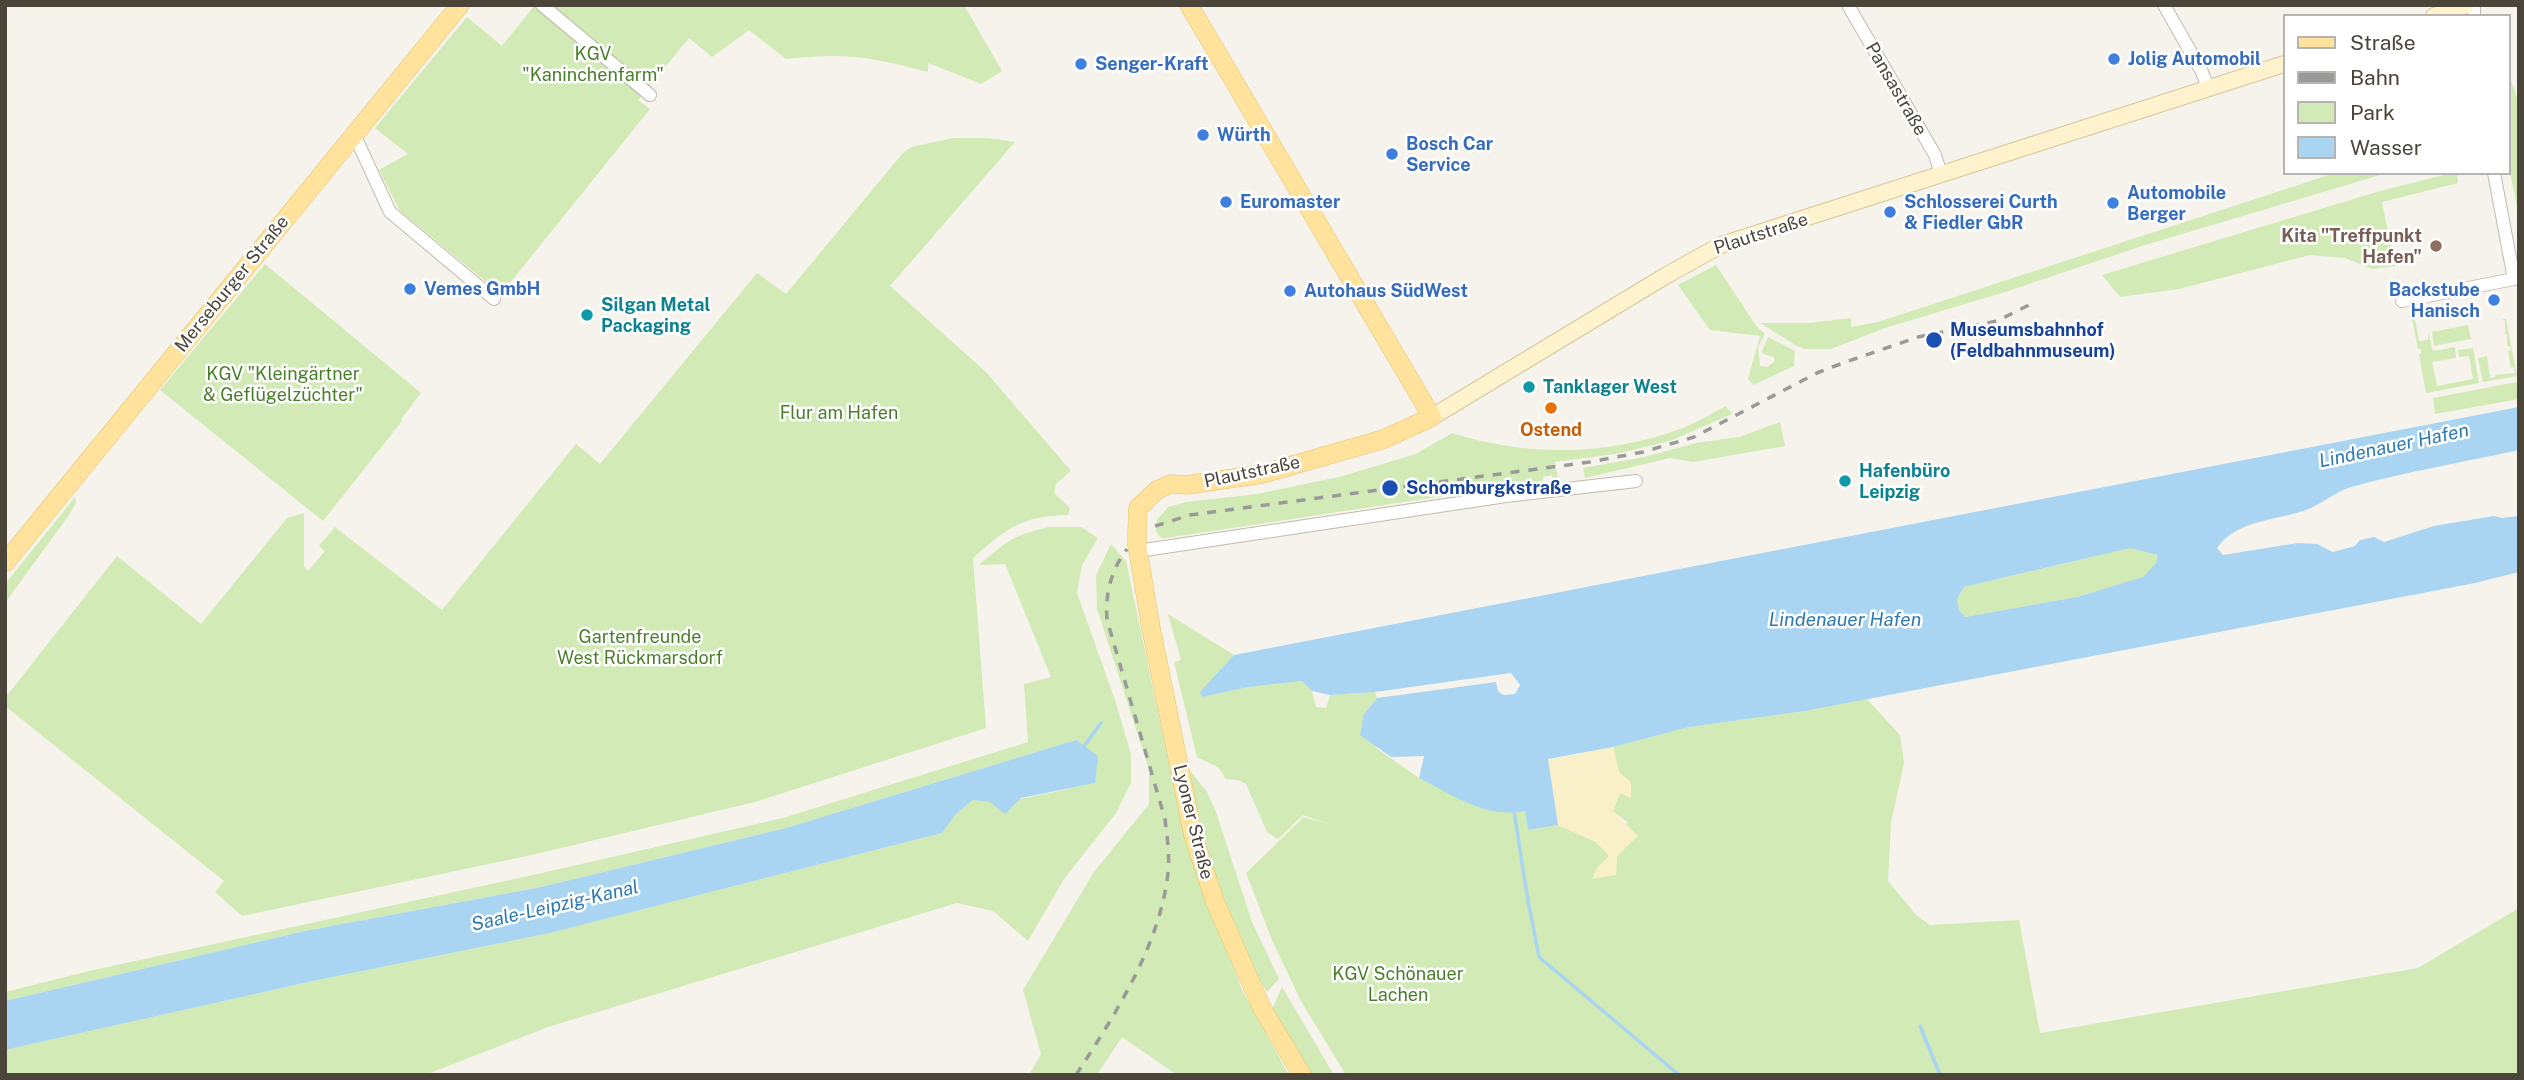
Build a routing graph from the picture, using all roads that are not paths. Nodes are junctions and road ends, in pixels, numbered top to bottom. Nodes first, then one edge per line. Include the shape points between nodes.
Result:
1 (460, 5) edge
2 (542, 5) edge
3 (1189, 5) edge
4 (1848, 5) edge
5 (2164, 5) edge
6 (2466, 5) edge
7 (2443, 12) edge
8 (2282, 65) edge
9 (2208, 88) junction
10 (650, 95) dead end
11 (354, 134) junction
12 (1941, 174) junction
13 (2494, 175) edge
14 (2517, 278) edge
15 (495, 299) dead end
16 (2402, 301) dead end
17 (1432, 417) junction
18 (1636, 481) dead end
19 (1137, 539) junction
20 (5, 564) edge
21 (1302, 1075) edge

1 - 11 main road, Merseburger Straße
2 - 10 street
3 - 17 main road
4 - 12 street, Pansastraße via 1935,155
5 - 9 street
6 - 7 main road
8 - 9 main road, Plautstraße
9 - 12 main road, Plautstraße
11 - 15 street via 390,212
11 - 20 main road, Merseburger Straße
12 - 17 main road, Plautstraße via 1702,254
13 - 14 street
14 - 16 street
17 - 19 main road, Plautstraße via 1393,436 1262,474 1171,484 1138,508
18 - 19 street
19 - 21 main road, Lyoner Straße via 1193,835 1215,902 1262,1008

